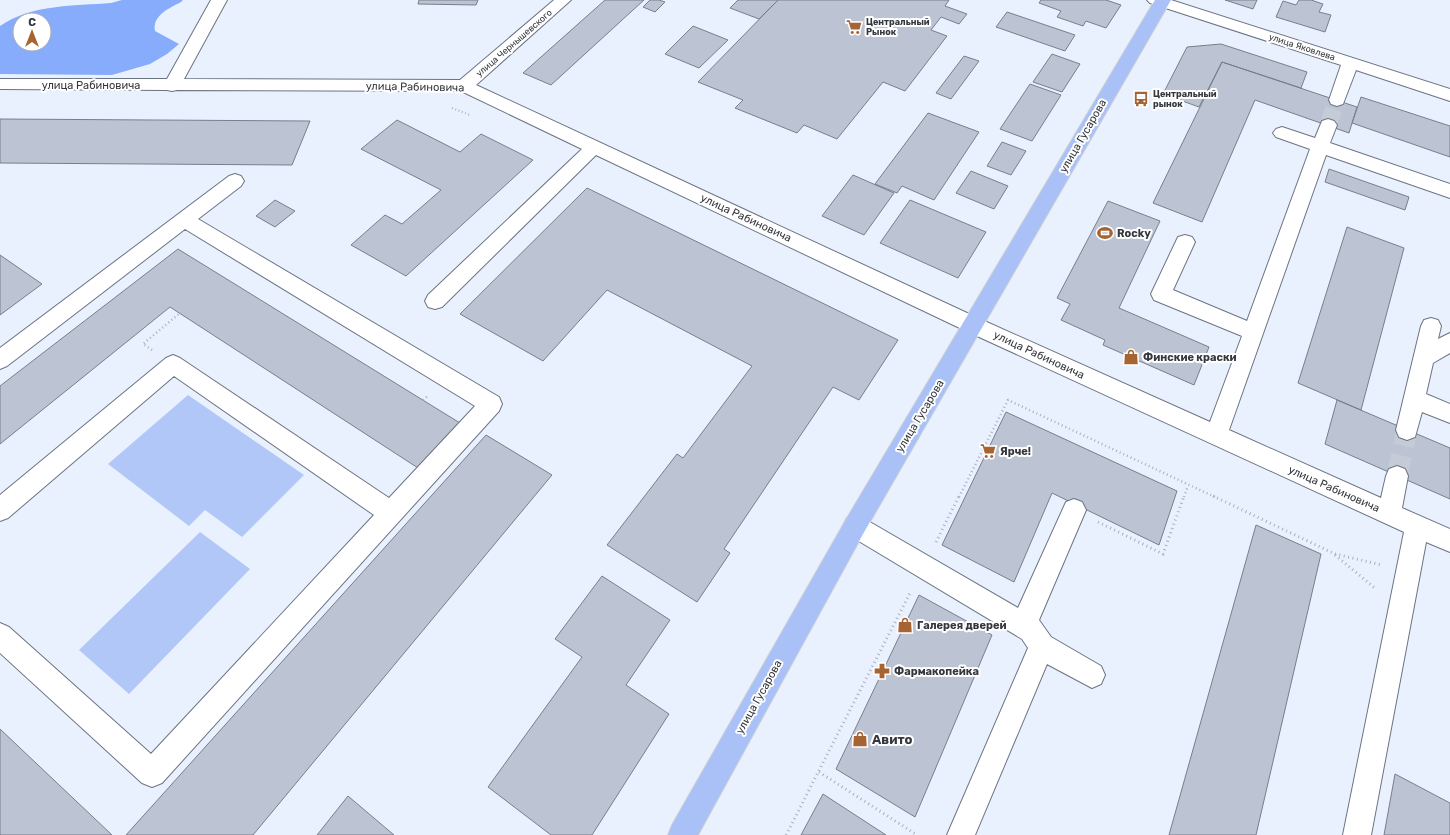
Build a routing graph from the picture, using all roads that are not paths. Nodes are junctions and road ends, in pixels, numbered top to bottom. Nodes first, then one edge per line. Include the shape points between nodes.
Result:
1 (219, 0) edge
2 (563, 0) edge
3 (1160, 1) edge
4 (1350, 63) junction
5 (0, 84) edge
6 (172, 86) junction
7 (464, 86) junction
8 (1450, 94) edge
9 (1337, 100) tunnel mouth
10 (1328, 125) tunnel mouth
11 (1282, 133) dead end
12 (1320, 146) junction
13 (594, 147) junction
14 (236, 181) dead end
15 (1450, 191) edge
16 (185, 220) junction
17 (1185, 242) dead end
18 (435, 301) dead end
19 (973, 325) junction
20 (1431, 326) dead end
21 (1253, 332) junction
22 (1450, 342) edge
23 (1424, 358) junction
24 (0, 360) edge
25 (1414, 399) junction
26 (1450, 414) edge
27 (1408, 430) tunnel mouth
28 (1216, 436) junction
29 (1397, 476) tunnel mouth
30 (0, 510) edge
31 (1074, 510) road end
32 (391, 513) junction
33 (1389, 514) junction
34 (856, 526) junction
35 (1417, 526) junction
36 (1450, 541) edge
37 (1024, 625) junction
38 (0, 636) edge
39 (1042, 646) junction
40 (1092, 675) dead end
41 (682, 835) edge
42 (961, 835) edge
43 (1357, 835) edge

1 - 6 street
2 - 7 street, улица Чернышевского
3 - 4 street, улица Яковлева
3 - 19 main road, улица Гусарова
4 - 8 street, улица Яковлева
4 - 9 street
5 - 6 street, улица Рабиновича
6 - 7 street, улица Рабиновича
7 - 13 street, улица Рабиновича
10 - 12 street
11 - 12 street
12 - 15 street
12 - 21 street
13 - 18 street
13 - 19 street, улица Рабиновича
14 - 16 street
16 - 24 street
16 - 32 street via 491,404
17 - 21 street via 1161,294
19 - 28 street, улица Рабиновича
19 - 34 main road, улица Гусарова
20 - 23 street
21 - 28 street
22 - 23 street
23 - 25 street
25 - 26 street
25 - 27 street
28 - 33 street, улица Рабиновича
29 - 33 street
30 - 32 street via 173,364
31 - 37 street
32 - 38 street via 152,774
33 - 35 street, улица Рабиновича
34 - 37 street
34 - 41 main road, улица Гусарова
35 - 36 street, улица Рабиновича
35 - 43 street
37 - 39 street via 1032,630
39 - 40 street
39 - 42 street

